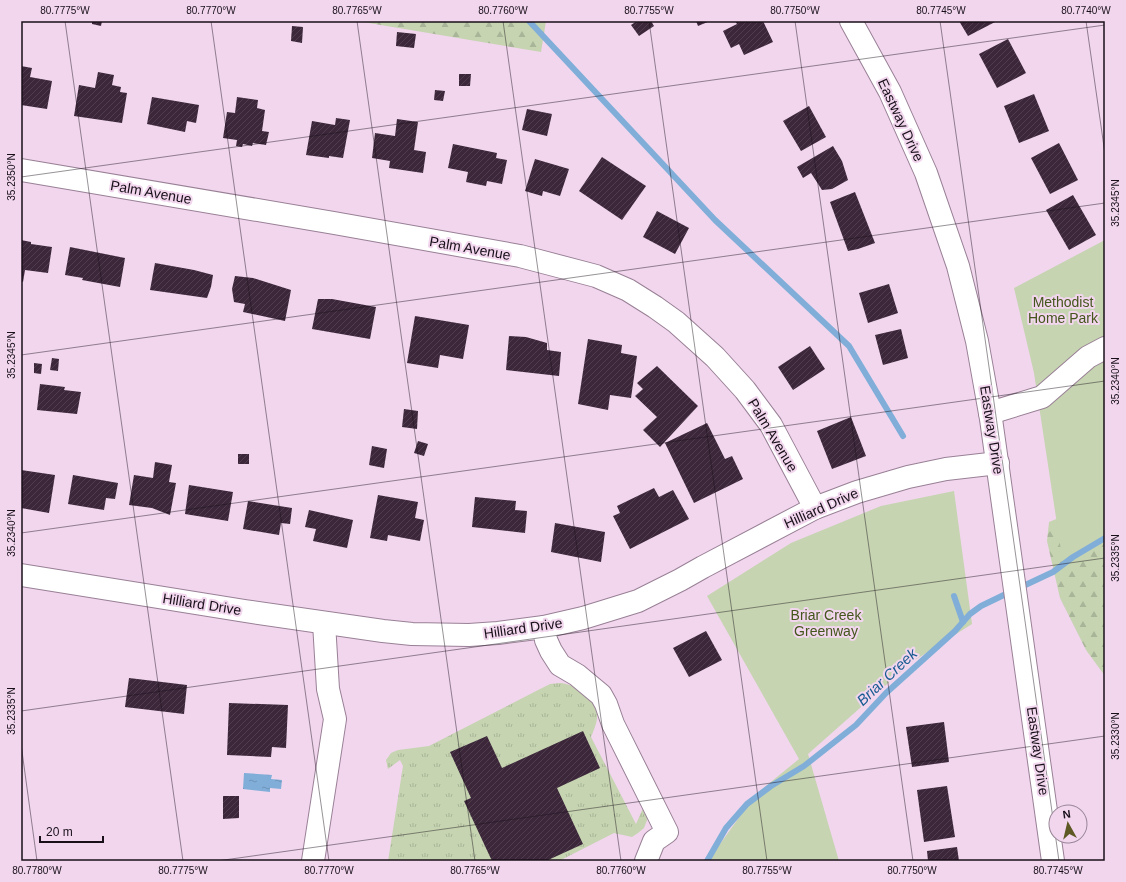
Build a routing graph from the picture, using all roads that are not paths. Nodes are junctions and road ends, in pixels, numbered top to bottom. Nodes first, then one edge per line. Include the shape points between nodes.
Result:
1 (851, 21) edge
2 (21, 170) edge
3 (1105, 348) edge
4 (990, 413) junction
5 (998, 462) junction
6 (815, 508) junction
7 (21, 575) edge
8 (324, 623) junction
9 (544, 626) junction
10 (312, 861) edge
11 (646, 861) edge
12 (1053, 861) edge

1 - 4 street, Eastway Drive via 890,92 926,172 958,266 977,341
2 - 6 street, Palm Avenue via 520,256 596,276 628,290 655,306 715,357 745,390 771,425
3 - 4 street via 1088,357 1042,397
4 - 5 street, Eastway Drive
5 - 6 street, Hilliard Drive via 908,477
5 - 12 street, Eastway Drive
6 - 9 street, Hilliard Drive via 638,601 583,618
7 - 8 street, Hilliard Drive
8 - 9 street, Hilliard Drive via 412,634 498,633
8 - 10 street via 328,689 334,719
9 - 11 street via 546,640 560,665 601,695 667,832 654,841

